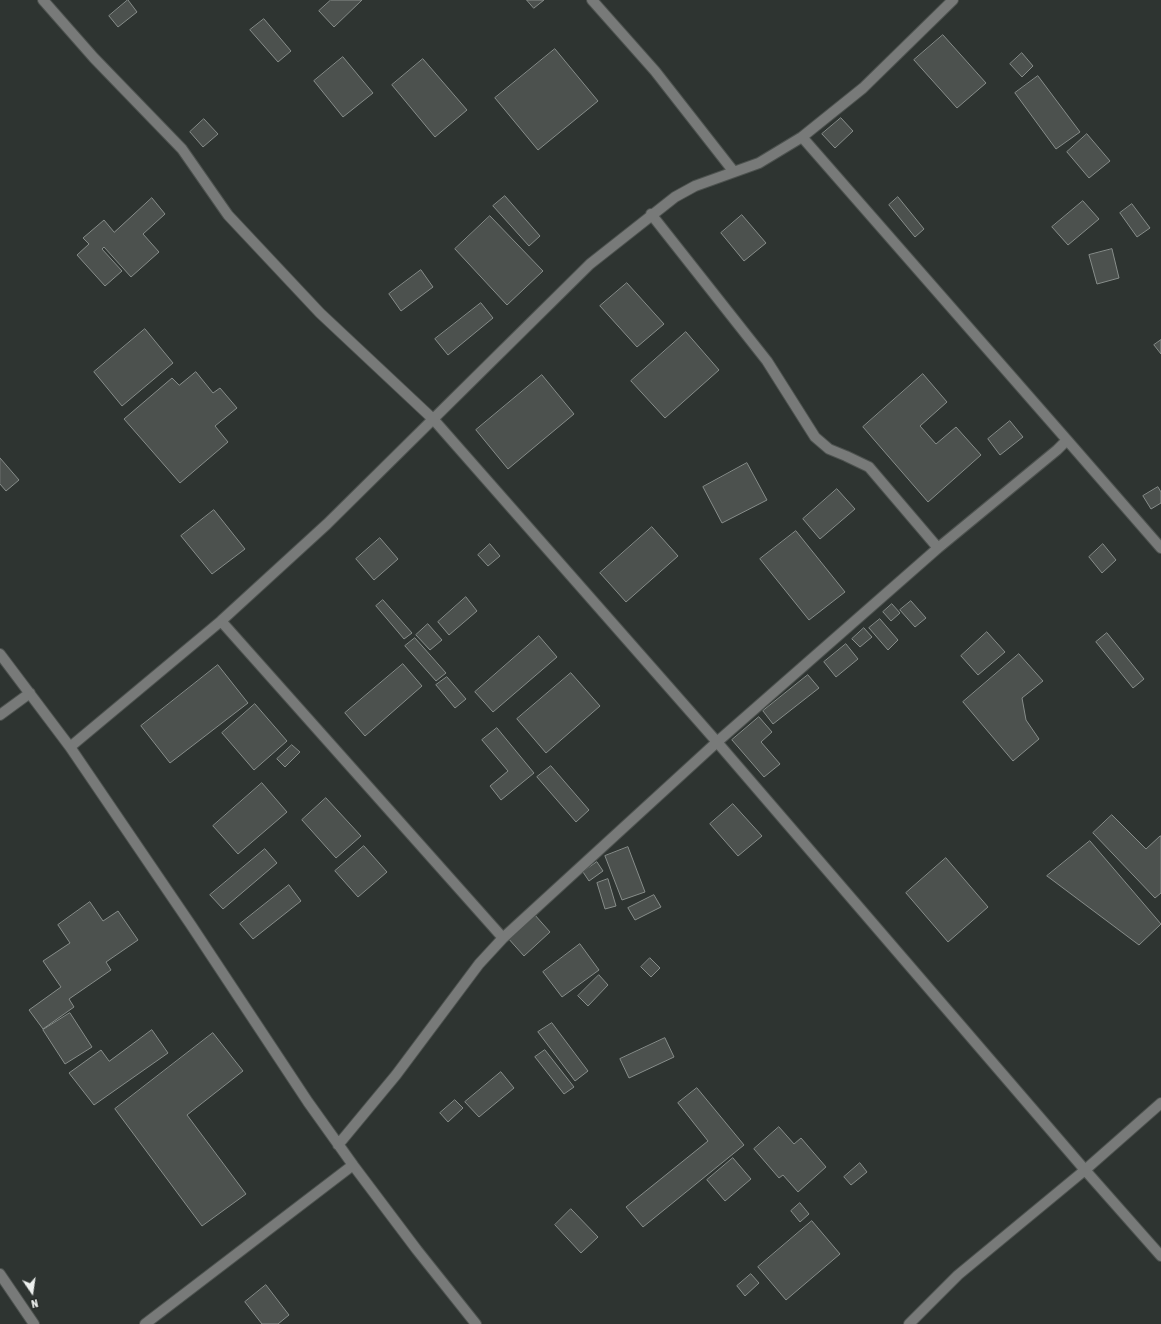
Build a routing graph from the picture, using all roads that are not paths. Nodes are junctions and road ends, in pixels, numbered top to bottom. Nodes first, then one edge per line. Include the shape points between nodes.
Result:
1 (43, 0) edge
2 (592, 0) edge
3 (954, 0) edge
4 (802, 137) junction
5 (734, 172) junction
6 (651, 214) junction
7 (434, 420) junction
8 (1067, 440) junction
9 (938, 548) junction
10 (1161, 548) edge
11 (221, 621) junction
12 (0, 654) edge
13 (30, 693) junction
14 (0, 715) edge
15 (717, 742) junction
16 (70, 748) junction
17 (503, 938) junction
18 (1161, 1103) edge
19 (338, 1145) junction
20 (353, 1165) junction
21 (1085, 1170) junction
22 (1161, 1256) edge
23 (0, 1274) edge
24 (34, 1324) edge
25 (145, 1324) edge
26 (476, 1324) edge
27 (909, 1324) edge

1 - 7 street via 110,75 182,149 228,215 260,250 320,313
2 - 5 street via 655,71
3 - 4 street via 863,88
4 - 5 street via 759,163
4 - 8 street
5 - 6 street via 695,186
6 - 7 street via 590,264
6 - 9 street via 767,361 815,437 829,449 869,467
7 - 11 street via 328,524
7 - 15 street
8 - 9 street
8 - 10 street
9 - 15 street
11 - 16 street
11 - 17 street
12 - 13 street
13 - 14 street
13 - 16 street
15 - 17 street
15 - 21 street
16 - 19 street via 192,925
17 - 19 street via 479,964 396,1075
18 - 21 street
19 - 20 street
20 - 25 street
20 - 26 street
21 - 22 street
21 - 27 street via 958,1275
23 - 24 street

